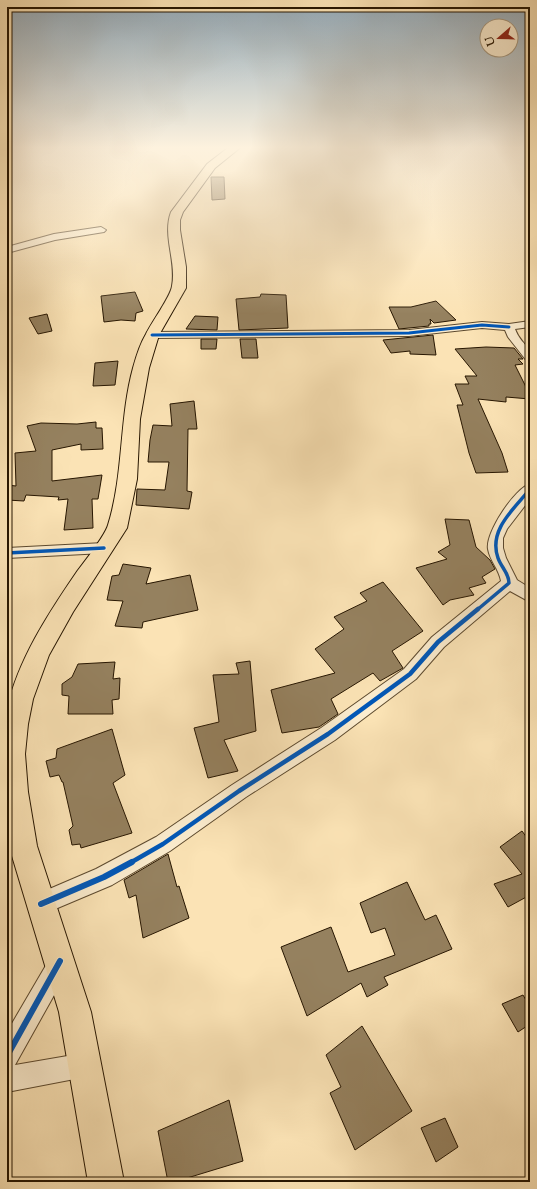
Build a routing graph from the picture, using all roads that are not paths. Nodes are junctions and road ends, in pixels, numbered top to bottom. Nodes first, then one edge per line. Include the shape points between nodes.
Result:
1 (184, 202) edge
2 (101, 230) dead end
3 (7, 250) edge
4 (530, 324) edge
5 (509, 327) junction
6 (152, 335) junction
7 (530, 358) edge
8 (530, 489) edge
9 (104, 548) junction
10 (7, 553) edge
11 (509, 584) junction
12 (530, 596) edge
13 (40, 904) junction
14 (60, 961) junction
15 (7, 1056) edge
16 (85, 1065) junction
17 (7, 1079) edge
18 (106, 1182) edge

1 - 6 main road via 174,220 180,282
2 - 3 street via 64,235
4 - 5 street
5 - 6 street via 482,325 409,333
5 - 7 street via 512,335
6 - 9 main road via 141,368 132,419 126,489 117,528
8 - 11 street via 502,524 495,545
9 - 10 street
9 - 13 main road via 65,606 38,654 21,698 16,724 13,754 15,792 23,846
11 - 12 street
11 - 13 street via 438,642 410,674 328,734 239,790 163,844 104,877
13 - 14 main road
14 - 15 street
14 - 16 main road via 75,1012
16 - 17 street
16 - 18 main road

